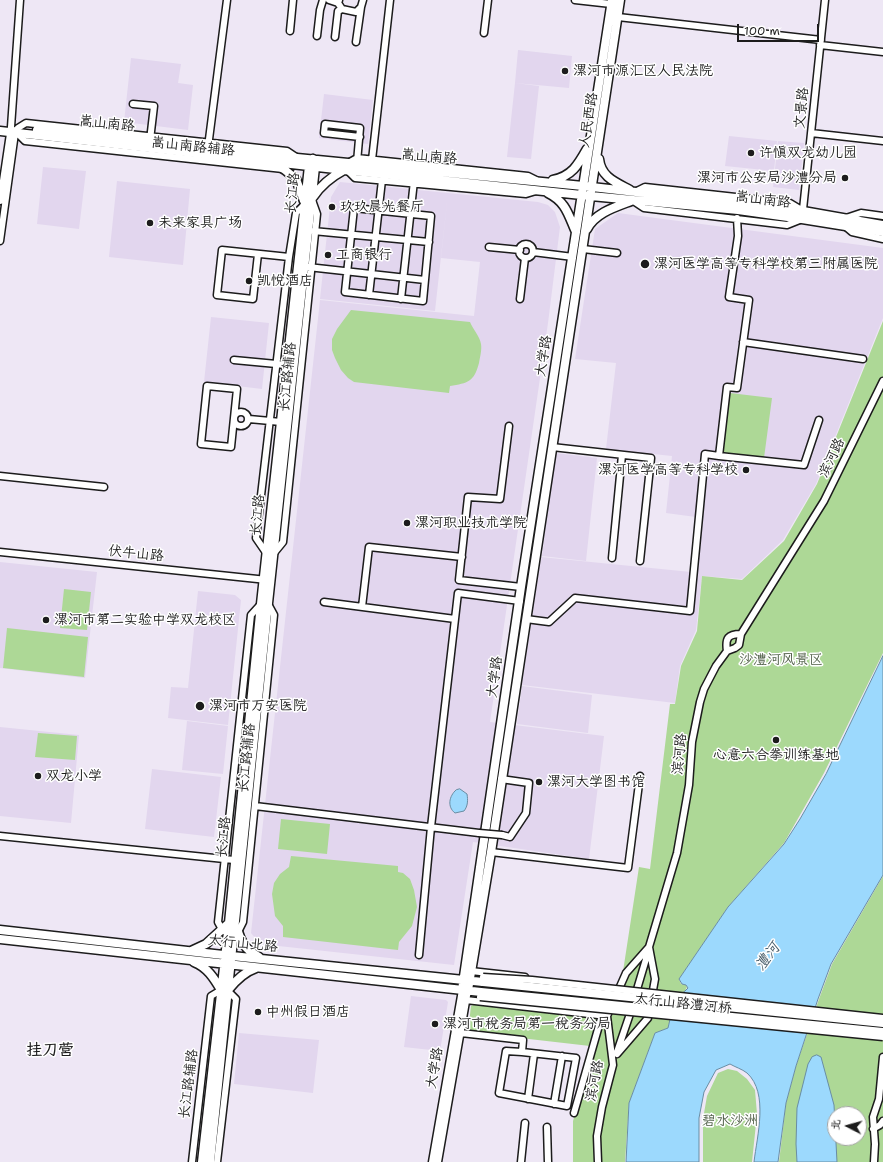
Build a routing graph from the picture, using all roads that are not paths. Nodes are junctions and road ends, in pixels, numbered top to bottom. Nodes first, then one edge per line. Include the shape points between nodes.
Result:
1 (20, 0) edge
2 (227, 0) edge
3 (293, 0) edge
4 (324, 0) edge
5 (329, 0) edge
6 (363, 0) edge
7 (390, 0) edge
8 (488, 0) edge
9 (575, 0) edge
10 (620, 0) edge
11 (825, 0) edge
12 (612, 2) edge
13 (339, 4) edge
14 (361, 7) junction
15 (618, 17) junction
16 (290, 31) dead end
17 (484, 33) dead end
18 (317, 36) dead end
19 (335, 37) dead end
20 (356, 42) dead end
21 (821, 42) junction
22 (883, 52) edge
23 (133, 104) dead end
24 (0, 126) edge
25 (0, 131) edge
26 (14, 131) junction
27 (811, 133) junction
28 (360, 137) junction
29 (883, 141) edge
30 (149, 142) junction
31 (590, 145) junction
32 (208, 148) junction
33 (598, 148) junction
34 (224, 156) junction
35 (372, 160) junction
36 (297, 161) junction
37 (272, 162) junction
38 (230, 164) junction
39 (313, 164) junction
40 (351, 165) junction
41 (286, 170) junction
42 (382, 180) junction
43 (414, 180) junction
44 (543, 181) junction
45 (583, 186) junction
46 (592, 187) junction
47 (541, 190) junction
48 (582, 195) junction
49 (591, 196) junction
50 (633, 196) junction
51 (0, 201) edge
52 (308, 202) junction
53 (378, 210) junction
54 (410, 214) junction
55 (803, 215) junction
56 (883, 216) edge
57 (737, 218) junction
58 (845, 222) junction
59 (854, 223) junction
60 (883, 225) edge
61 (312, 231) junction
62 (883, 232) edge
63 (351, 235) junction
64 (580, 235) junction
65 (375, 237) junction
66 (883, 239) edge
67 (407, 240) junction
68 (0, 241) edge
69 (429, 242) junction
70 (489, 247) dead end
71 (583, 249) junction
72 (520, 250) junction
73 (533, 252) junction
74 (617, 253) dead end
75 (258, 254) junction
76 (289, 257) junction
77 (573, 257) junction
78 (525, 258) junction
79 (288, 265) junction
80 (305, 267) junction
81 (347, 271) junction
82 (371, 274) junction
83 (403, 278) junction
84 (425, 280) junction
85 (369, 295) junction
86 (401, 299) junction
87 (520, 300) dead end
88 (562, 328) junction
89 (570, 330) junction
90 (743, 342) junction
91 (863, 359) dead end
92 (234, 360) dead end
93 (276, 364) junction
94 (287, 365) junction
95 (883, 380) edge
96 (234, 419) junction
97 (249, 419) junction
98 (819, 420) dead end
99 (270, 421) junction
100 (281, 422) junction
101 (509, 426) dead end
102 (552, 447) junction
103 (622, 455) junction
104 (718, 456) junction
105 (0, 476) edge
106 (104, 487) dead end
107 (0, 552) edge
108 (270, 554) junction
109 (462, 557) junction
110 (612, 558) dead end
111 (640, 561) dead end
112 (267, 580) junction
113 (459, 580) junction
114 (521, 587) junction
115 (458, 593) junction
116 (520, 600) junction
117 (324, 602) dead end
118 (264, 603) junction
119 (362, 607) junction
120 (455, 619) junction
121 (526, 620) junction
122 (741, 634) junction
123 (727, 651) junction
124 (640, 776) dead end
125 (501, 779) junction
126 (255, 806) junction
127 (430, 827) junction
128 (0, 836) edge
129 (490, 852) junction
130 (225, 859) junction
131 (234, 860) junction
132 (232, 924) junction
133 (0, 930) edge
134 (222, 930) junction
135 (233, 936) junction
136 (0, 939) edge
137 (649, 947) junction
138 (190, 951) junction
139 (419, 955) dead end
140 (188, 960) junction
141 (228, 960) junction
142 (261, 963) junction
143 (471, 971) junction
144 (483, 979) junction
145 (467, 980) junction
146 (620, 988) junction
147 (224, 990) junction
148 (465, 990) junction
149 (480, 994) joint
150 (636, 994) junction
151 (466, 1000) junction
152 (631, 1009) junction
153 (604, 1015) junction
154 (883, 1018) edge
155 (883, 1023) edge
156 (883, 1032) edge
157 (461, 1033) junction
158 (883, 1037) edge
159 (522, 1052) junction
160 (534, 1054) junction
161 (617, 1054) junction
162 (562, 1056) junction
163 (883, 1057) edge
164 (613, 1065) junction
165 (882, 1084) edge
166 (528, 1099) junction
167 (881, 1102) edge
168 (554, 1104) junction
169 (574, 1114) dead end
170 (883, 1121) edge
171 (525, 1122) dead end
172 (547, 1127) dead end
173 (874, 1129) junction
174 (192, 1162) edge
175 (202, 1162) edge
176 (210, 1162) edge
177 (217, 1162) edge
178 (432, 1162) edge
179 (438, 1162) edge
180 (521, 1162) edge
181 (548, 1162) edge
182 (598, 1162) edge
183 (874, 1162) edge

1 - 26 street
2 - 32 street
3 - 16 street
4 - 18 street via 320,10
5 - 13 street
6 - 14 street
7 - 35 street
8 - 17 street
9 - 12 street
10 - 15 main road, 人民西路
11 - 21 street, 文景路
12 - 31 main road, 人民西路
13 - 14 street via 356,12
13 - 19 street
14 - 20 street
15 - 21 street
15 - 33 main road, 人民西路
21 - 22 street
21 - 27 street, 文景路
23 - 30 street via 154,106
24 - 26 main road, 嵩山南路
25 - 26 main road, 嵩山南路
26 - 30 main road, 嵩山南路
26 - 38 street, 嵩山南路辅路 via 25,141
26 - 51 street
26 - 68 street
27 - 29 street
27 - 55 street, 文景路
28 - 28 street via 360,128 325,124 324,133
28 - 40 street
30 - 32 main road, 嵩山南路
30 - 32 street, 嵩山南路辅路
31 - 44 main road via 575,169 562,178
31 - 45 main road, 人民西路
32 - 34 main road, 嵩山南路
32 - 36 main road, 嵩山南路
33 - 46 main road, 人民西路
33 - 50 main road via 600,168 608,178
34 - 37 main road, 嵩山南路
34 - 38 street
35 - 40 street
35 - 44 street via 528,176
36 - 37 main road, 嵩山南路
36 - 39 main road, 嵩山南路
36 - 41 street
37 - 41 main road
38 - 41 street, 嵩山南路辅路
39 - 40 main road, 嵩山南路
39 - 52 main road, 长江路
40 - 42 street via 355,178
40 - 43 main road, 嵩山南路
40 - 44 main road, 嵩山南路
40 - 52 main road via 329,178
41 - 52 main road via 296,180
42 - 43 street
42 - 53 street
43 - 47 main road, 嵩山南路
43 - 54 street
44 - 45 main road, 嵩山南路
45 - 46 main road, 嵩山南路
45 - 48 main road, 人民西路
46 - 49 main road, 人民西路
46 - 50 main road, 嵩山南路
47 - 48 main road, 嵩山南路
47 - 64 main road via 559,198
48 - 49 main road, 嵩山南路
48 - 64 main road, 大学路
49 - 50 main road, 嵩山南路
49 - 64 main road, 大学路
50 - 55 main road, 嵩山南路
50 - 57 street via 644,208
50 - 64 main road via 591,222
52 - 61 main road, 长江路
52 - 76 street, 长江路辅路 via 296,213
52 - 80 main road, 长江路
53 - 54 street
53 - 63 street via 354,208
53 - 65 street
54 - 67 street
54 - 69 street via 431,216
55 - 57 street via 787,225
55 - 58 main road, 嵩山南路
56 - 58 street via 861,213
57 - 90 street via 738,236 729,296 749,300
58 - 59 main road, 嵩山南路
58 - 66 street via 852,232
59 - 60 main road
59 - 62 main road
61 - 63 street
61 - 80 main road, 长江路
63 - 65 street
63 - 81 street
64 - 71 main road, 大学路
64 - 77 main road, 大学路
65 - 67 street
65 - 82 street
67 - 69 street
67 - 83 street
69 - 84 street
70 - 72 street
71 - 74 street
71 - 89 main road, 大学路
72 - 73 street via 522,246 528,245 532,247
72 - 78 street via 520,255
73 - 77 street
73 - 78 street via 530,257
75 - 75 street via 222,250 217,295 253,299
75 - 76 street
76 - 79 street, 长江路辅路
77 - 88 main road, 大学路
78 - 87 street
79 - 80 street
79 - 93 street, 长江路辅路
80 - 81 street
80 - 94 main road, 长江路
80 - 108 main road, 长江路
81 - 82 street
81 - 85 street via 345,292
82 - 83 street
82 - 85 street
83 - 84 street
83 - 86 street
84 - 86 street via 423,301
85 - 86 street
88 - 89 main road
88 - 114 main road, 大学路
89 - 102 main road, 大学路
90 - 91 street
90 - 104 street via 737,388 727,387
92 - 93 street
93 - 94 street
93 - 99 street, 长江路辅路
94 - 100 main road, 长江路
95 - 122 street, 滨河路 via 824,501
96 - 96 street via 231,447 201,444 207,386 237,390
96 - 97 street via 235,423 242,426 247,424
96 - 97 street via 237,413 242,411
97 - 99 street
98 - 104 street via 804,465
99 - 100 street
99 - 108 street, 长江路辅路 via 256,538
100 - 108 main road, 长江路
101 - 109 street via 500,499 468,497
102 - 103 street
102 - 121 main road, 大学路
103 - 110 street
103 - 111 street via 651,458
104 - 121 street via 705,454 690,611 574,598 549,622
105 - 106 street
107 - 112 street, 伏牛山路
108 - 112 main road, 长江路
109 - 113 street
109 - 119 street via 369,547
112 - 118 main road, 长江路
113 - 114 street
113 - 115 street
114 - 116 main road, 大学路
115 - 116 street
115 - 120 street
116 - 145 main road, 大学路
117 - 119 street
118 - 126 street, 长江路辅路 via 274,615
118 - 130 street, 长江路辅路 via 251,615
118 - 131 main road, 长江路
118 - 132 main road, 长江路
119 - 120 street
120 - 127 street
121 - 125 main road, 大学路
122 - 123 street, 滨河路 via 739,645
122 - 123 street via 732,634 728,638
123 - 137 street, 滨河路 via 709,679 700,702 677,853
124 - 129 street via 628,868
125 - 127 street, bridge via 529,783 526,813 510,837
125 - 129 main road, 大学路
126 - 127 street
126 - 135 street, 长江路辅路 via 243,922
127 - 139 street
128 - 130 street
129 - 143 main road, 大学路
130 - 131 street
130 - 134 street, 长江路辅路 via 218,922
131 - 132 main road, 长江路
132 - 134 main road
132 - 135 main road, 长江路
132 - 135 main road
133 - 138 main road, 太行山北路
134 - 135 street, 长江路辅路
134 - 138 main road via 206,944
135 - 141 main road, 长江路
135 - 142 main road via 241,940
136 - 140 main road, 太行山北路
137 - 146 street, 滨河路 via 626,973
137 - 150 street
137 - 161 street via 655,979 648,1018
138 - 141 main road, 太行山北路
140 - 141 main road, 太行山北路
140 - 147 main road via 201,965
141 - 142 main road, 太行山北路
141 - 147 main road, 长江路
142 - 145 main road, 太行山北路
142 - 147 main road
142 - 148 main road, 太行山北路
143 - 145 main road, 大学路
143 - 146 street
144 - 145 main road, 太行山北路
144 - 146 street, 太行山路澧河桥, bridge
144 - 150 main road, 太行山路澧河桥, bridge
145 - 148 main road, 大学路
146 - 150 street, 太行山路澧河桥, bridge
146 - 153 street, 滨河路
147 - 174 street, 长江路辅路 via 211,996
147 - 175 main road, 长江路
147 - 176 main road, 长江路
147 - 177 street via 236,999
148 - 149 main road, 太行山北路
148 - 151 street, 大学路
148 - 178 street, 大学路
149 - 152 main road, 太行山路澧河桥, bridge
150 - 154 street, 太行山路澧河桥, bridge
150 - 155 main road, 太行山路澧河桥, bridge
151 - 153 street
151 - 157 street, 大学路
152 - 156 main road, 太行山路澧河桥, bridge
152 - 158 street, 太行山路澧河桥, bridge
152 - 161 street
153 - 164 street, 滨河路
153 - 169 street
157 - 159 street via 523,1040
157 - 179 street, 大学路
159 - 160 street
159 - 166 street via 506,1051 499,1093
160 - 162 street
160 - 166 street
161 - 164 street
162 - 168 street
162 - 168 street via 576,1058 567,1106
163 - 165 street
164 - 182 street, 滨河路 via 597,1136
165 - 167 street
166 - 168 street
167 - 173 street via 873,1117
170 - 173 street
171 - 180 street
172 - 181 street
173 - 183 street

